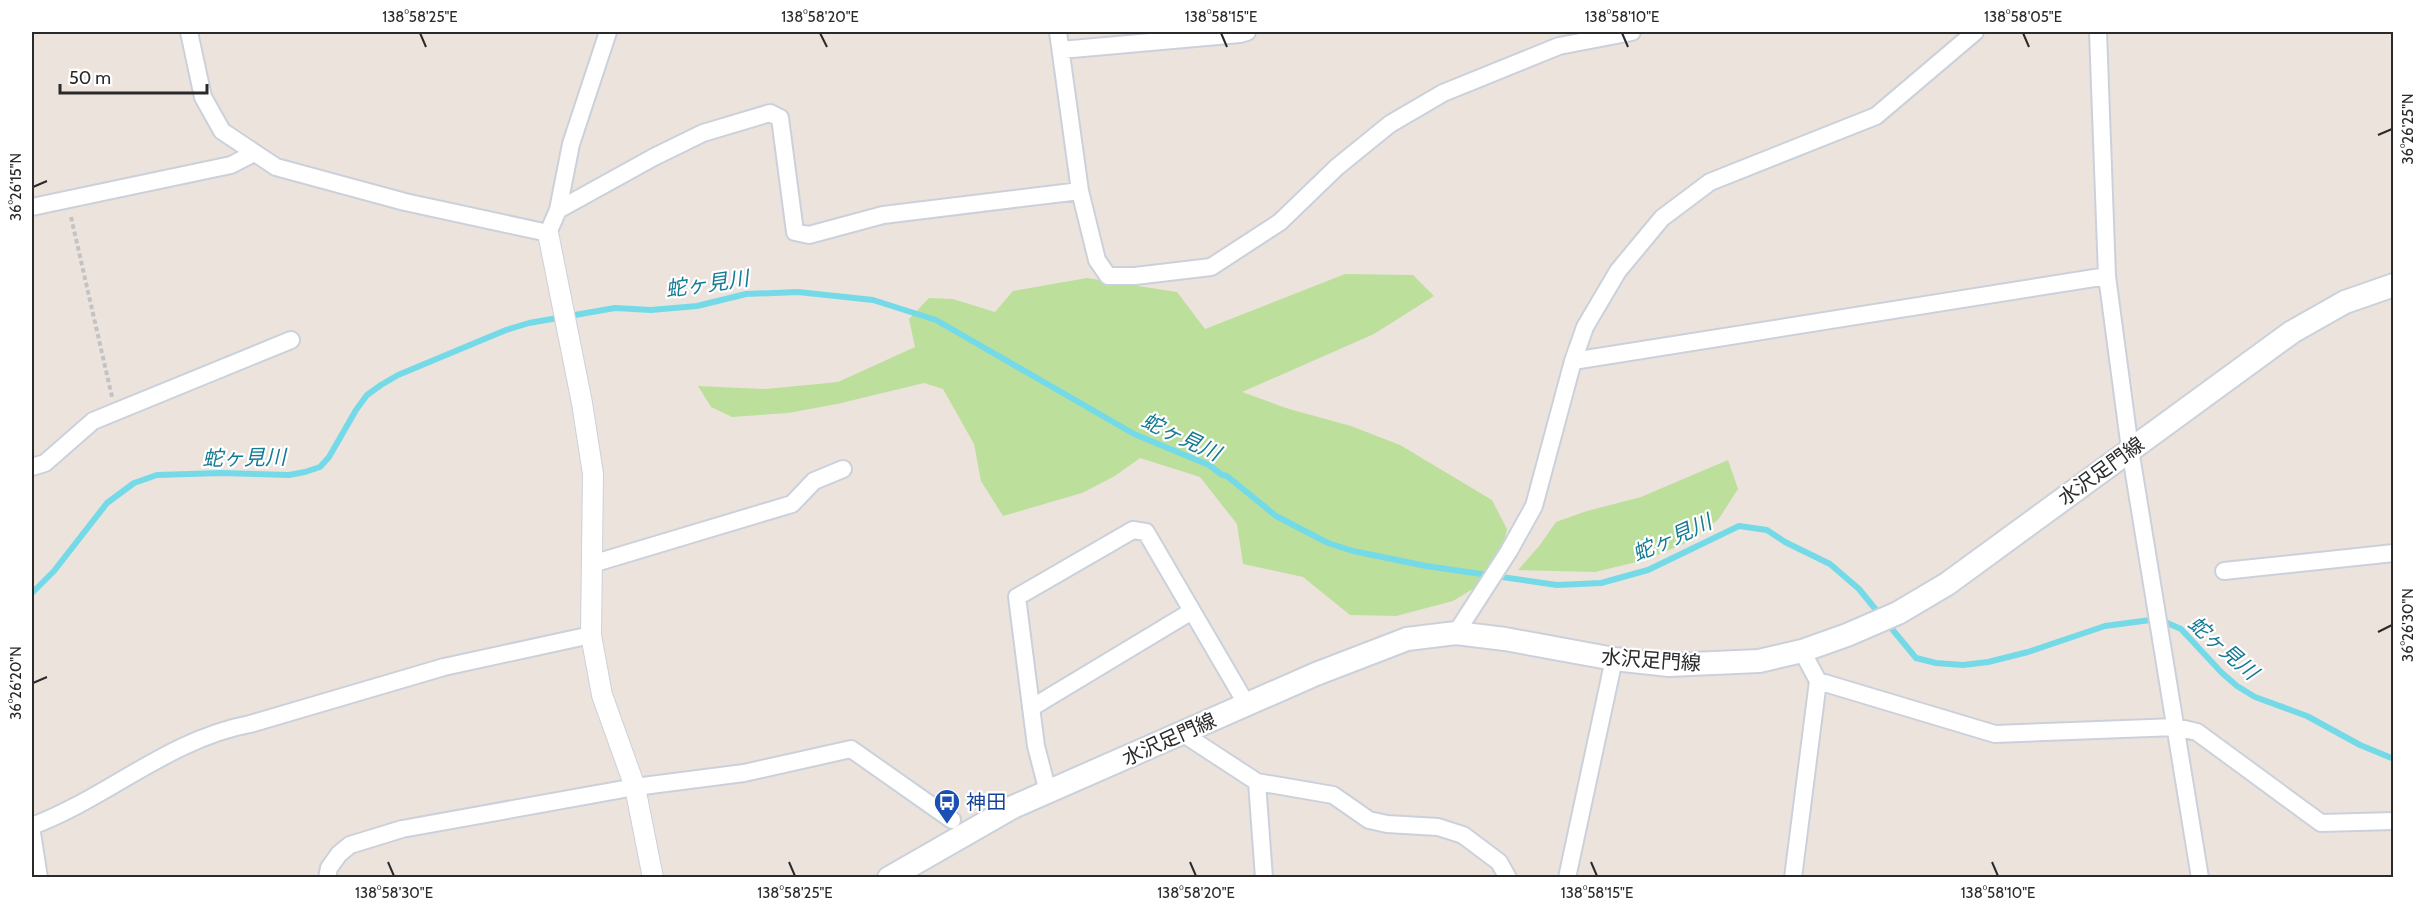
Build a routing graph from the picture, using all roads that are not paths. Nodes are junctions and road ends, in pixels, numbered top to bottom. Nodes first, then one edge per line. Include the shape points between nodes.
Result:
1 (189, 32) edge
2 (608, 32) edge
3 (1058, 32) edge
4 (1247, 32) edge
5 (1632, 32) edge
6 (1975, 32) edge
7 (2098, 32) edge
8 (1558, 39) edge
9 (1061, 50) junction
10 (254, 153) junction
11 (1080, 190) junction
12 (32, 207) edge
13 (558, 210) junction
14 (548, 233) junction
15 (2107, 276) junction
16 (2394, 285) edge
17 (291, 340) dead end
18 (1573, 361) junction
19 (2130, 449) junction
20 (32, 467) edge
21 (843, 468) dead end
22 (2394, 553) edge
23 (592, 564) junction
24 (2224, 571) dead end
25 (1192, 611) junction
26 (1456, 633) junction
27 (591, 634) junction
28 (1802, 651) junction
29 (1614, 659) junction
30 (1818, 681) junction
31 (1247, 705) junction
32 (1031, 708) junction
33 (2176, 727) junction
34 (1182, 733) junction
35 (1257, 782) junction
36 (635, 787) junction
37 (1048, 792) junction
38 (952, 820) dead end
39 (2394, 821) edge
40 (32, 826) edge
41 (32, 833) edge
42 (39, 878) edge
43 (327, 878) edge
44 (653, 878) edge
45 (889, 878) edge
46 (1264, 878) edge
47 (1509, 878) edge
48 (1567, 878) edge
49 (1793, 878) edge
50 (2200, 878) edge

1 - 10 street via 203,97 222,131
2 - 13 street via 571,144
3 - 9 street
4 - 9 street
5 - 8 street
6 - 18 street via 1876,116 1710,182 1662,218 1618,271 1585,327
7 - 15 street
8 - 11 street via 1443,93 1390,124 1337,167 1280,222 1211,267 1108,276 1097,260
9 - 11 street
10 - 12 street via 231,165
10 - 14 street via 276,167
11 - 13 street via 883,215 809,235 795,232 780,118 770,113 703,133
13 - 14 street
14 - 23 street via 593,474
15 - 18 street
15 - 19 street
16 - 19 main road, 水沢足門線 via 2345,302 2292,332
17 - 20 street via 93,421 45,463
18 - 26 street via 1534,506
19 - 28 main road, 水沢足門線 via 1947,584 1898,613
19 - 33 street
21 - 23 street via 814,481 792,504
22 - 24 street
23 - 27 street
25 - 31 street
25 - 32 street
25 - 32 street via 1146,532 1133,530 1017,597
26 - 29 main road, 水沢足門線
26 - 31 main road, 水沢足門線 via 1407,639
27 - 36 street via 602,695
27 - 40 street via 444,667 226,728 147,764 108,789
28 - 29 main road, 水沢足門線 via 1759,661 1711,664 1669,665
28 - 30 street
29 - 48 street
30 - 33 street via 1995,734
30 - 49 street
31 - 34 main road, 水沢足門線
32 - 37 street
33 - 39 street via 2197,732 2321,822
33 - 50 street
34 - 35 street
34 - 37 main road, 水沢足門線
35 - 46 street
35 - 47 street via 1333,795 1369,820 1438,827 1463,835 1499,862
36 - 38 street via 744,773 851,750
36 - 43 street via 402,829 350,845 329,868
36 - 44 street
37 - 45 main road, 水沢足門線 via 1013,807
41 - 42 street

